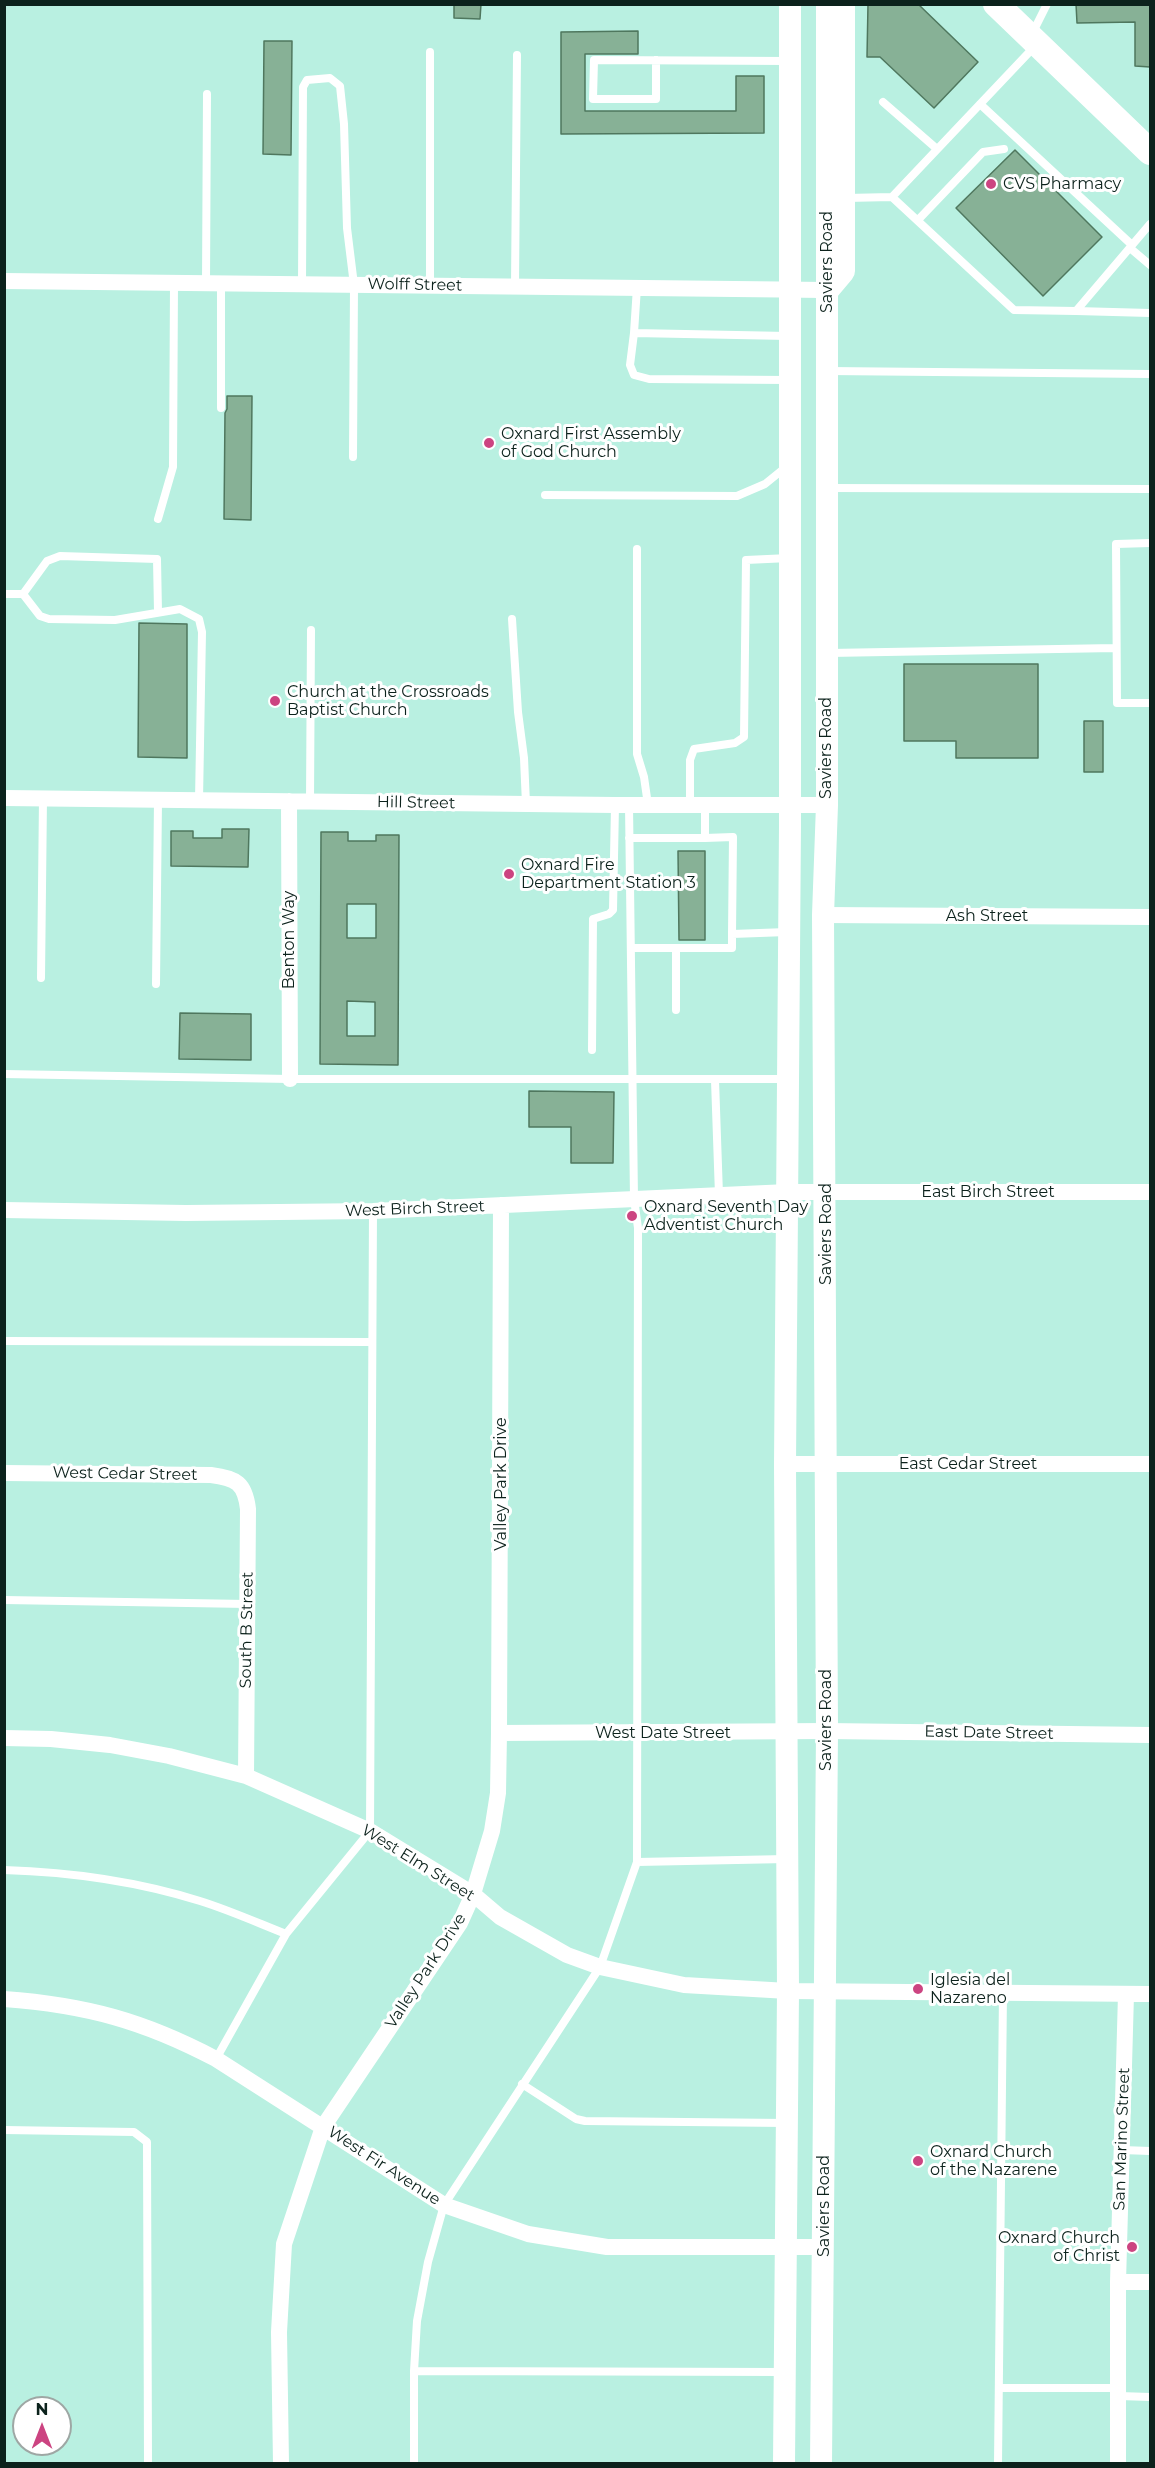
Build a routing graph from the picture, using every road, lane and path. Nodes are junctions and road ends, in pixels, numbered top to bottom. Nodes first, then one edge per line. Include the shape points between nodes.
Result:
1 (790, 4) edge
2 (827, 4) edge
3 (842, 4) edge
4 (996, 4) edge
5 (1047, 4) edge
6 (1034, 40) junction
7 (430, 52) dead end
8 (517, 55) dead end
9 (656, 60) junction
10 (790, 61) junction
11 (207, 94) dead end
12 (883, 102) dead end
13 (980, 104) junction
14 (937, 149) junction
15 (1004, 149) dead end
16 (1018, 149) dead end
17 (1030, 150) junction
18 (1150, 152) edge
19 (892, 197) junction
20 (835, 198) junction
21 (918, 220) junction
22 (1150, 224) edge
23 (1131, 246) junction
24 (1150, 265) edge
25 (4, 281) edge
26 (174, 283) junction
27 (213, 283) junction
28 (302, 284) junction
29 (354, 285) junction
30 (430, 285) junction
31 (515, 286) junction
32 (637, 287) junction
33 (789, 289) junction
34 (826, 290) junction
35 (1076, 311) junction
36 (1150, 313) edge
37 (634, 333) junction
38 (789, 336) junction
39 (827, 371) junction
40 (1150, 374) edge
41 (789, 380) junction
42 (221, 408) dead end
43 (354, 456) dead end
44 (789, 465) junction
45 (826, 488) junction
46 (1150, 489) edge
47 (545, 495) dead end
48 (158, 519) dead end
49 (1150, 543) edge
50 (637, 549) dead end
51 (789, 558) junction
52 (4, 594) edge
53 (23, 594) junction
54 (158, 612) junction
55 (512, 619) dead end
56 (311, 630) dead end
57 (1115, 648) junction
58 (826, 653) junction
59 (1150, 703) edge
60 (4, 798) edge
61 (43, 798) junction
62 (158, 800) junction
63 (199, 800) junction
64 (289, 801) junction
65 (310, 802) junction
66 (526, 804) junction
67 (622, 805) junction
68 (648, 805) junction
69 (698, 805) junction
70 (790, 805) junction
71 (826, 805) junction
72 (629, 838) junction
73 (705, 838) junction
74 (823, 915) junction
75 (1150, 917) edge
76 (789, 932) junction
77 (732, 934) junction
78 (631, 948) junction
79 (676, 948) junction
80 (41, 978) dead end
81 (156, 984) dead end
82 (676, 1010) dead end
83 (592, 1050) dead end
84 (4, 1074) edge
85 (290, 1079) junction
86 (789, 1079) junction
87 (715, 1080) junction
88 (632, 1081) junction
89 (788, 1192) junction
90 (826, 1192) junction
91 (1150, 1192) edge
92 (719, 1195) junction
93 (634, 1199) junction
94 (501, 1205) junction
95 (4, 1210) edge
96 (372, 1211) junction
97 (4, 1341) edge
98 (372, 1342) junction
99 (785, 1464) junction
100 (826, 1464) junction
101 (1150, 1464) edge
102 (4, 1473) edge
103 (242, 1486) joint
104 (4, 1600) edge
105 (248, 1604) junction
106 (826, 1731) junction
107 (788, 1732) junction
108 (499, 1733) junction
109 (638, 1734) junction
110 (1150, 1735) edge
111 (4, 1738) edge
112 (246, 1776) junction
113 (370, 1831) junction
114 (788, 1859) junction
115 (637, 1862) junction
116 (4, 1870) edge
117 (472, 1894) junction
118 (286, 1934) junction
119 (600, 1967) junction
120 (788, 1991) junction
121 (825, 1991) junction
122 (1003, 1992) junction
123 (1126, 1994) junction
124 (1150, 1994) edge
125 (4, 1999) edge
126 (216, 2059) junction
127 (522, 2084) junction
128 (788, 2123) junction
129 (323, 2127) junction
130 (4, 2130) edge
131 (1122, 2150) junction
132 (1150, 2151) edge
133 (444, 2205) junction
134 (786, 2247) junction
135 (824, 2247) junction
136 (1118, 2282) junction
137 (1150, 2282) edge
138 (414, 2371) junction
139 (784, 2372) junction
140 (999, 2388) junction
141 (1119, 2392) junction
142 (1150, 2397) edge
143 (148, 2463) edge
144 (281, 2463) edge
145 (414, 2463) edge
146 (784, 2463) edge
147 (821, 2463) edge
148 (998, 2463) edge
149 (1118, 2463) edge

1 - 10 main road
2 - 20 main road, Saviers Road
3 - 20 main road
4 - 6 main road
5 - 6 lane
6 - 13 lane
6 - 18 main road
7 - 30 lane
8 - 31 lane
9 - 9 lane via 594,60 593,99 656,99
9 - 10 lane
10 - 33 main road
11 - 27 lane
12 - 14 lane
13 - 14 lane
13 - 17 lane
14 - 19 lane
15 - 21 lane via 983,152
16 - 17 lane
17 - 23 lane
19 - 20 lane
19 - 21 lane
20 - 34 main road via 842,271
21 - 35 lane via 1014,310
22 - 23 lane
23 - 24 lane
23 - 35 lane
25 - 26 street, Wolff Street
26 - 27 street, Wolff Street
26 - 48 lane via 173,467
27 - 28 street, Wolff Street
27 - 42 lane
28 - 29 street, Wolff Street
28 - 29 lane via 303,87 308,80 330,78 340,86 342,94 347,228
29 - 30 street, Wolff Street
29 - 43 lane
30 - 31 street, Wolff Street
31 - 32 street, Wolff Street
32 - 33 street, Wolff Street
32 - 37 lane
33 - 34 street, Wolff Street
33 - 38 main road
34 - 39 main road, Saviers Road
35 - 36 lane
37 - 38 lane
37 - 41 lane via 630,365 634,375 649,380
38 - 41 main road
39 - 40 lane
39 - 45 main road, Saviers Road
41 - 44 main road
44 - 47 lane via 765,484 737,496
44 - 51 main road
45 - 46 lane
45 - 58 main road, Saviers Road
49 - 57 lane via 1116,544
50 - 68 lane via 637,754
51 - 69 lane via 746,560 744,737 735,743 694,749 690,760
51 - 70 main road
52 - 53 lane
53 - 54 lane via 40,616 49,619 116,620
53 - 54 lane via 47,561 60,556 157,559
54 - 63 lane via 180,609 199,619 202,632
55 - 66 lane
56 - 65 lane
57 - 58 lane
57 - 59 lane via 1117,703
58 - 71 main road, Saviers Road
60 - 61 street, Hill Street
61 - 62 street, Hill Street
61 - 80 lane
62 - 63 street, Hill Street
62 - 81 lane
63 - 64 street, Hill Street
64 - 65 street, Hill Street
64 - 85 street, Benton Way
65 - 66 street, Hill Street
66 - 67 street, Hill Street
67 - 68 street, Hill Street
67 - 72 lane
67 - 83 lane via 613,910 593,919
68 - 69 street, Hill Street
69 - 70 street, Hill Street
69 - 73 lane
70 - 71 street, Hill Street
70 - 76 main road
71 - 74 main road, Saviers Road
72 - 73 lane
72 - 78 lane
73 - 77 lane via 733,837
74 - 75 street, Ash Street
74 - 90 main road, Saviers Road
76 - 77 lane
76 - 86 main road
77 - 79 lane via 732,948
78 - 79 lane
78 - 88 lane
79 - 82 lane
84 - 85 lane
85 - 88 lane
86 - 87 lane
86 - 89 main road
87 - 88 lane
87 - 92 lane
88 - 93 lane
89 - 90 street, West Birch Street
89 - 92 street, West Birch Street
89 - 99 main road
90 - 91 street, East Birch Street
90 - 100 main road, Saviers Road
92 - 93 street, West Birch Street
93 - 94 street, West Birch Street
93 - 109 lane via 638,1228
94 - 96 street, West Birch Street
94 - 108 street, Valley Park Drive
95 - 96 street, West Birch Street
96 - 98 lane
97 - 98 lane
98 - 113 lane
99 - 100 street, East Cedar Street
99 - 107 main road
100 - 101 street, East Cedar Street
100 - 106 main road, Saviers Road
102 - 103 street, West Cedar Street via 211,1475
103 - 105 street, South B Street via 248,1509
104 - 105 lane
105 - 112 street, South B Street
106 - 107 street, West Date Street
106 - 110 street, East Date Street
106 - 121 main road, Saviers Road
107 - 109 street, West Date Street
107 - 114 main road
108 - 109 street, West Date Street
108 - 117 street, Valley Park Drive via 498,1793 492,1831
109 - 115 lane
111 - 112 street, West Elm Street via 110,1745
112 - 113 street, West Elm Street
113 - 117 street, West Elm Street
113 - 118 lane
114 - 115 lane
114 - 120 main road
115 - 119 lane
116 - 118 lane via 120,1880 201,1901
117 - 119 street, West Elm Street via 500,1917 567,1955
117 - 129 street, Valley Park Drive via 460,1923
118 - 126 lane
119 - 120 street, West Elm Street via 684,1985
119 - 127 lane
120 - 121 street, West Elm Street
120 - 128 main road
121 - 122 street, West Elm Street
121 - 135 main road, Saviers Road
122 - 123 street, West Elm Street
122 - 140 lane
123 - 124 street, West Elm Street
123 - 131 street, San Marino Street
125 - 126 street, West Fir Avenue via 98,2011 178,2039
126 - 129 street, West Fir Avenue
127 - 128 lane via 585,2121
127 - 133 lane
128 - 134 main road
129 - 133 street, West Fir Avenue
129 - 144 street, Valley Park Drive via 284,2244 279,2332
130 - 143 lane via 134,2132 147,2142
131 - 132 lane
131 - 136 street, San Marino Street
133 - 134 street, West Fir Avenue via 528,2234 607,2247
133 - 138 lane via 417,2321
134 - 135 street, West Fir Avenue
134 - 139 main road
135 - 147 main road, Saviers Road
136 - 137 street
136 - 141 street, San Marino Street
138 - 139 lane
138 - 145 lane
139 - 146 main road
140 - 141 lane
140 - 148 lane
141 - 142 lane
141 - 149 street, San Marino Street

